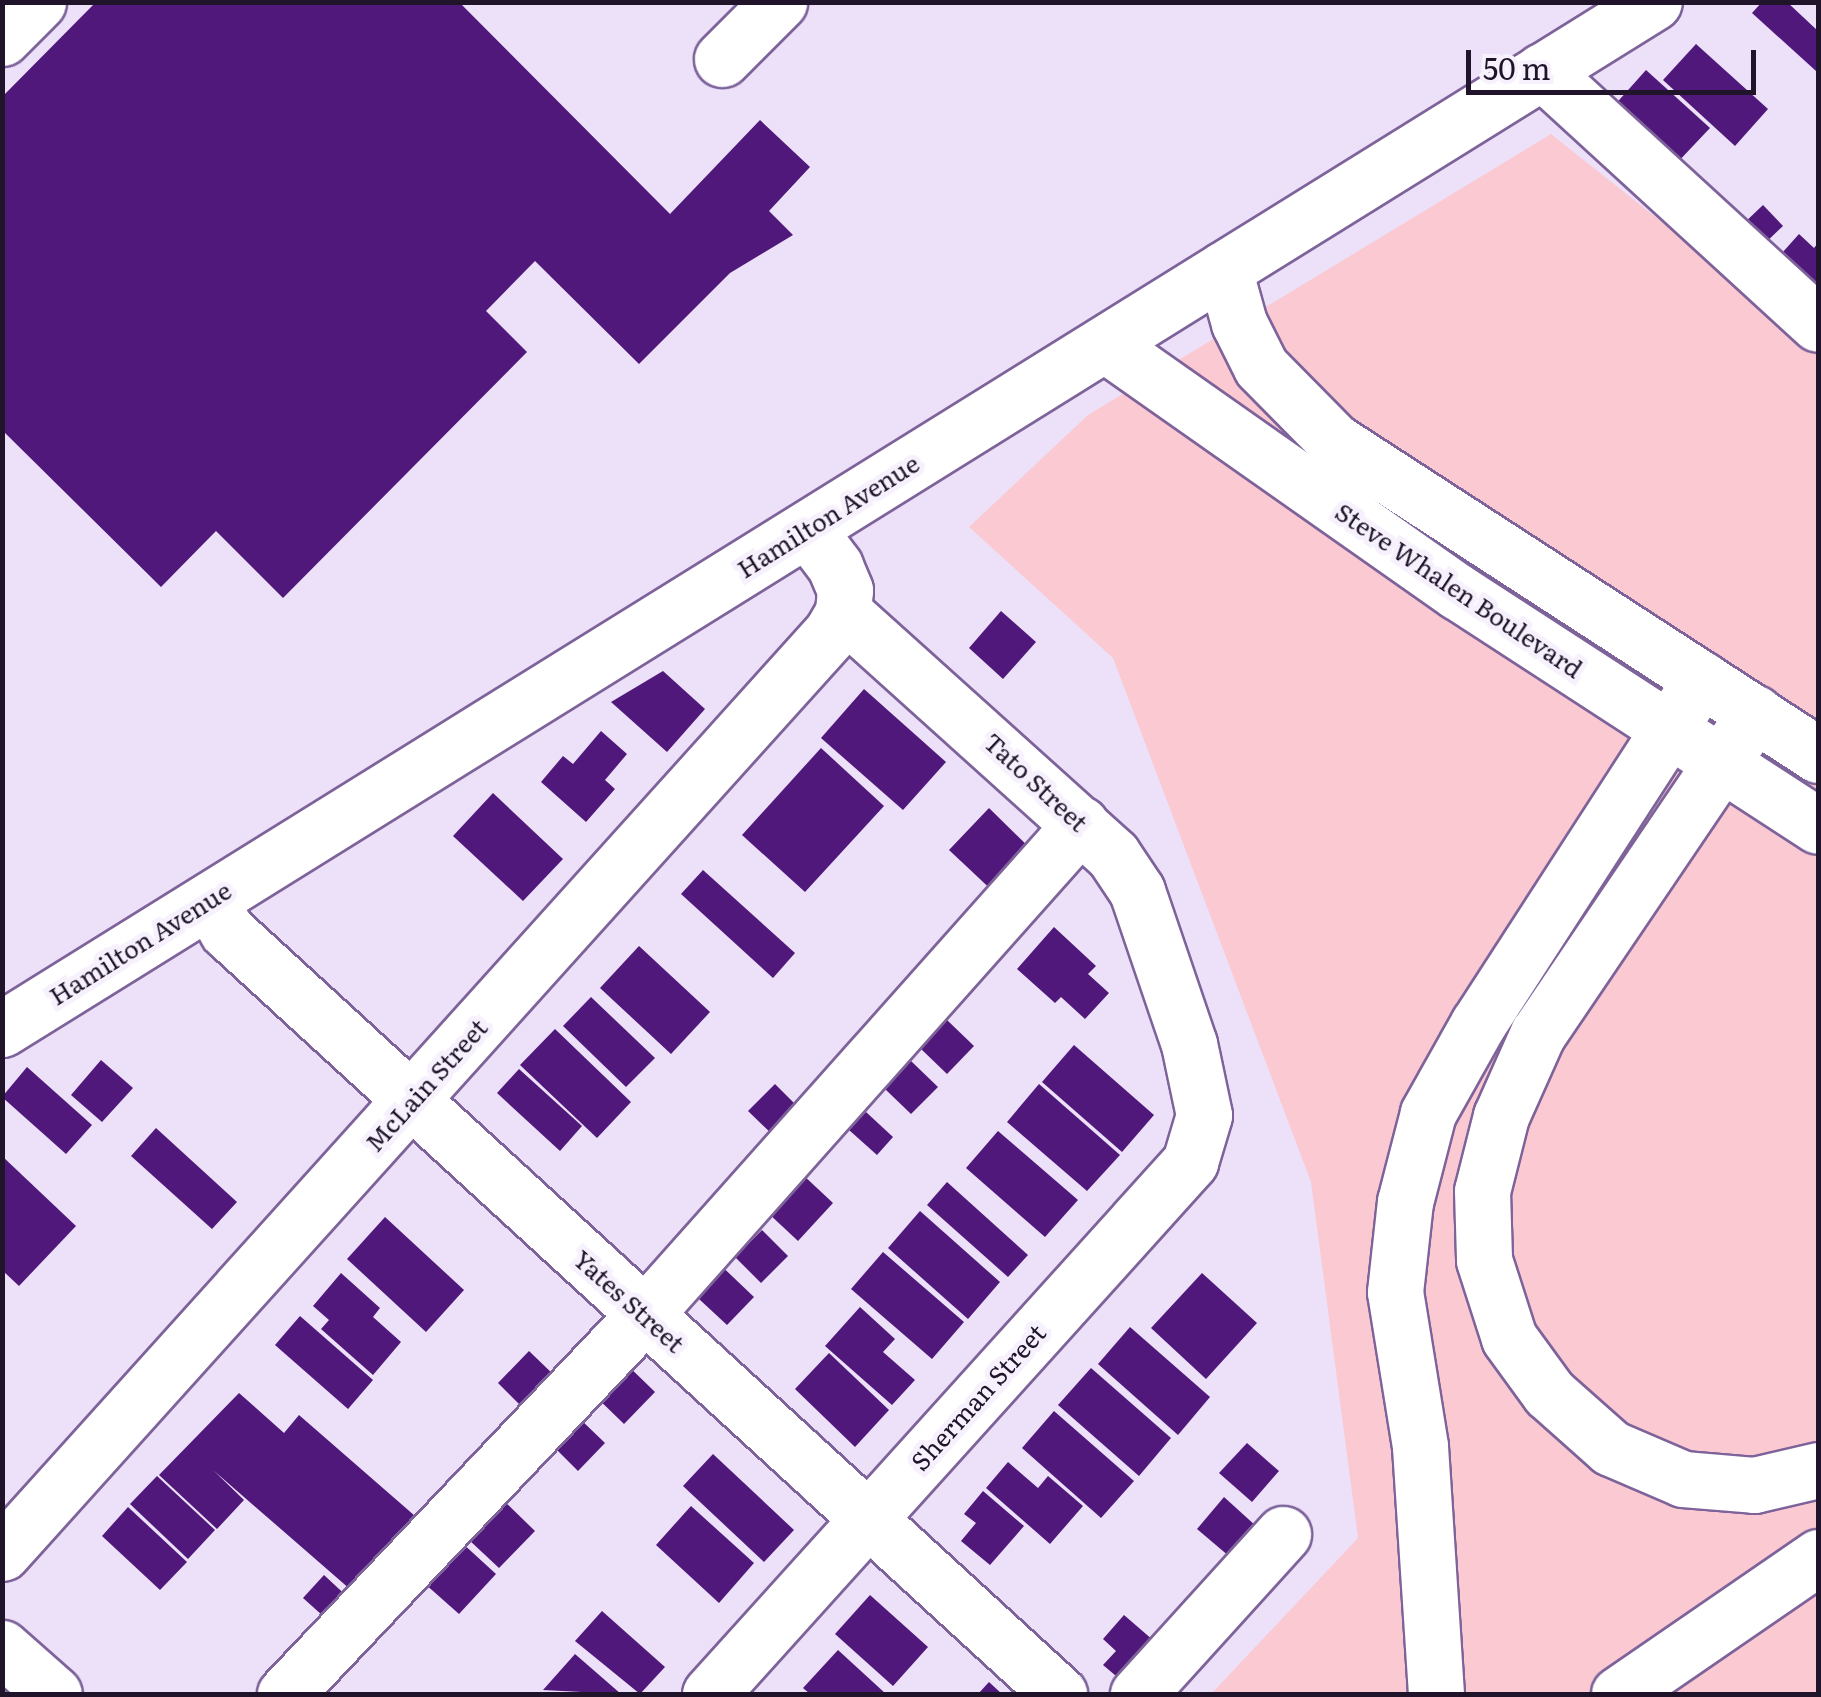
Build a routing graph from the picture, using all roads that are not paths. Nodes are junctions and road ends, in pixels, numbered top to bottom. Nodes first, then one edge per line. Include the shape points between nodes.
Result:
1 (38, 2) edge
2 (779, 2) edge
3 (1654, 2) edge
4 (2, 38) edge
5 (722, 59) dead end
6 (1542, 71) junction
7 (1224, 269) junction
8 (1818, 324) edge
9 (1105, 344) junction
10 (808, 528) junction
11 (843, 612) junction
12 (1701, 679) junction
13 (1754, 714) junction
14 (1666, 727) junction
15 (1818, 755) edge
16 (1718, 760) junction
17 (1080, 824) junction
18 (1818, 826) edge
19 (209, 901) junction
20 (2, 1028) edge
21 (1198, 1082) joint
22 (410, 1102) junction
23 (644, 1315) junction
24 (1818, 1470) edge
25 (868, 1520) junction
26 (1283, 1534) dead end
27 (2, 1554) edge
28 (1818, 1557) edge
29 (2, 1648) edge
30 (54, 1694) edge
31 (285, 1694) edge
32 (710, 1694) edge
33 (1058, 1694) edge
34 (1138, 1694) edge
35 (1436, 1694) edge
36 (1620, 1694) edge

1 - 4 main road
2 - 5 main road
3 - 6 main road, Hamilton Avenue
6 - 7 main road, Hamilton Avenue
6 - 8 main road
7 - 9 main road, Hamilton Avenue
7 - 12 main road via 1239,323 1261,367 1334,442
9 - 10 main road, Hamilton Avenue
9 - 14 main road, Steve Whalen Boulevard via 1306,488
10 - 11 main road via 835,566
10 - 19 main road, Hamilton Avenue
11 - 17 main road, Tato Street
11 - 22 main road, McLain Street via 832,634
12 - 13 main road
12 - 14 main road
13 - 15 main road
13 - 16 main road
14 - 16 main road, Steve Whalen Boulevard
14 - 35 main road via 1436,1098 1405,1202 1395,1292 1420,1446
16 - 18 main road, Steve Whalen Boulevard
16 - 24 main road via 1538,1033 1501,1116 1487,1172 1484,1260 1509,1338 1549,1394 1611,1448 1683,1478 1754,1485
17 - 21 main road, Tato Street via 1137,890
17 - 23 main road
19 - 20 main road, Hamilton Avenue
19 - 22 main road, Yates Street via 227,932
21 - 25 main road, Sherman Street via 1204,1115 1190,1162
22 - 23 main road, Yates Street
22 - 27 main road, McLain Street
23 - 25 main road, Yates Street
23 - 31 main road
25 - 32 main road, Sherman Street
25 - 33 main road, Yates Street
26 - 34 main road
28 - 36 main road
29 - 30 main road

